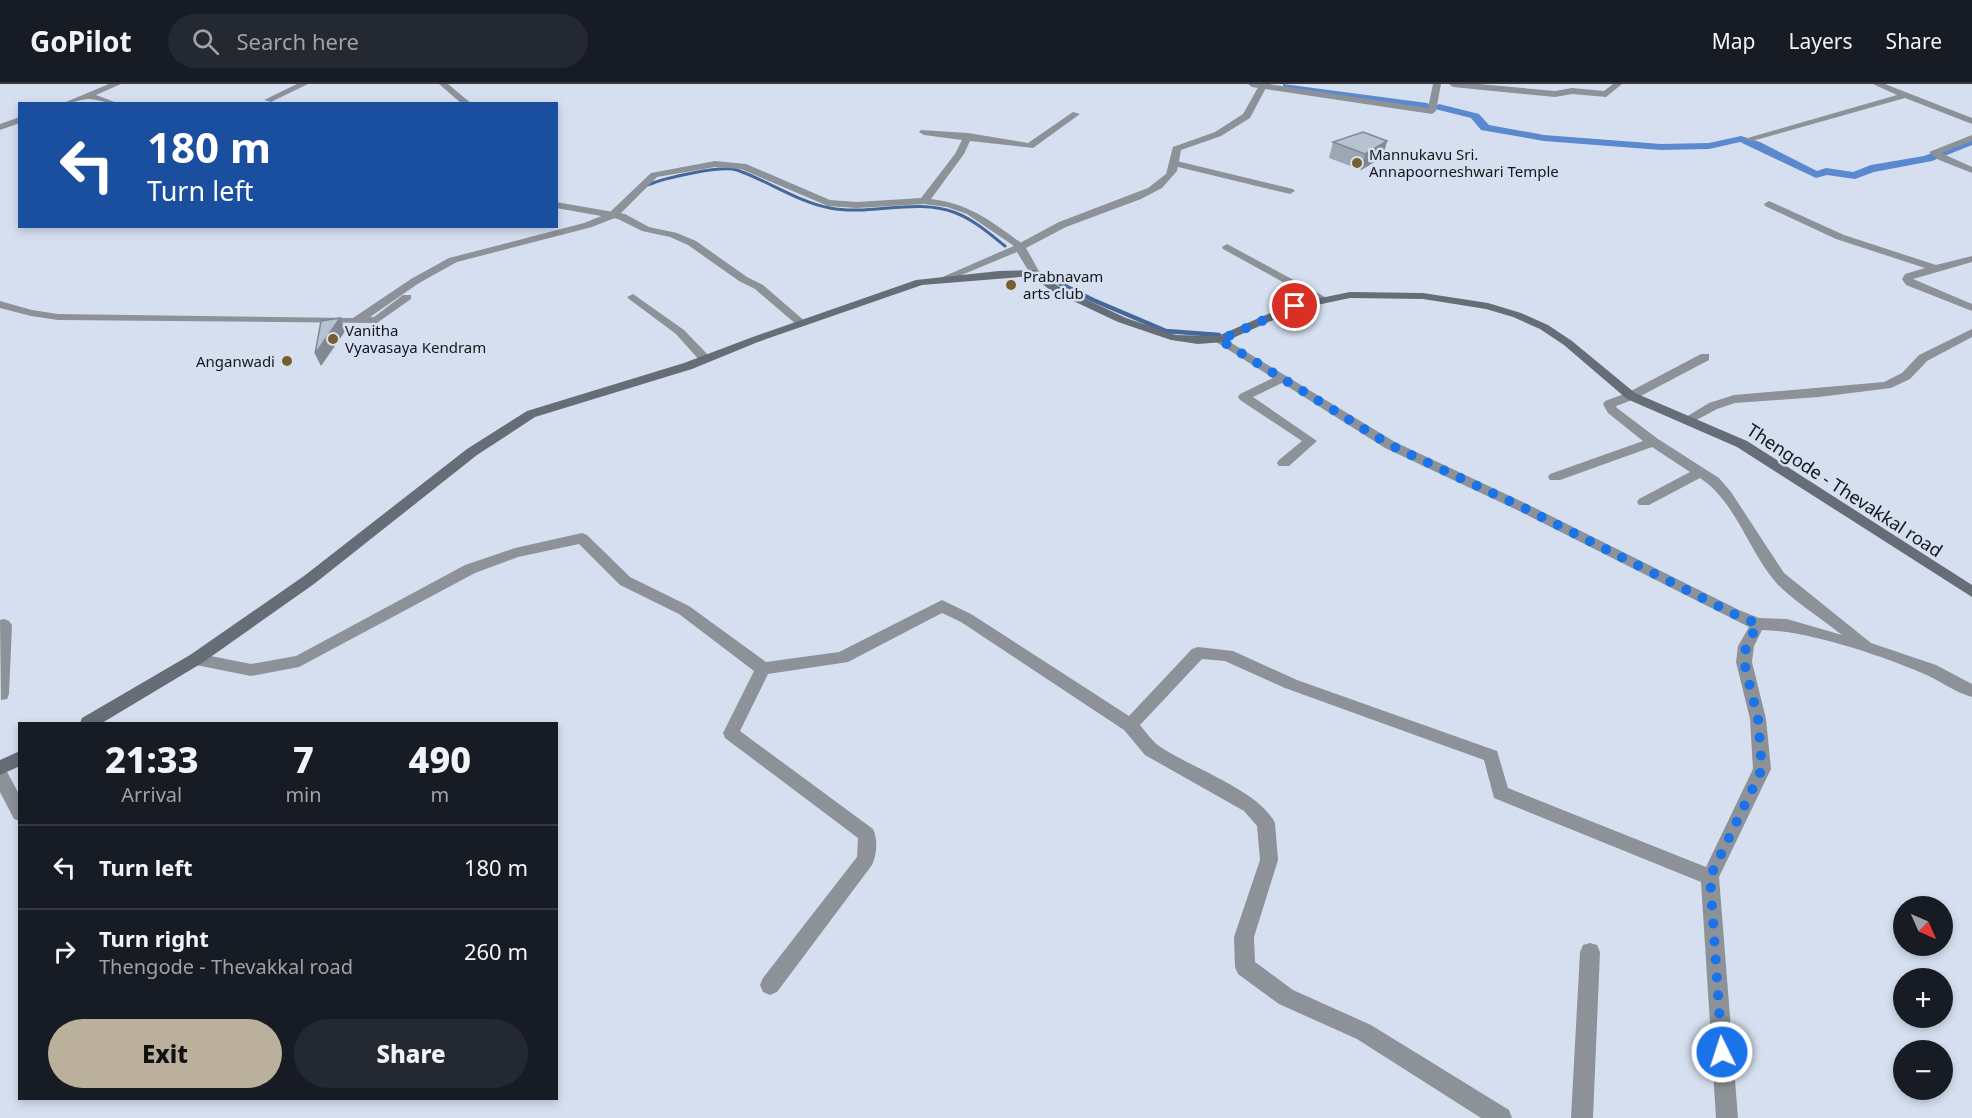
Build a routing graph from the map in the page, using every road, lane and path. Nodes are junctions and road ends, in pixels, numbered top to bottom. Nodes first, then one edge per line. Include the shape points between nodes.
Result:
1 (117, 84) edge
2 (304, 84) edge
3 (442, 84) edge
4 (1251, 84) edge
5 (1437, 84) edge
6 (1453, 84) edge
7 (1618, 84) edge
8 (1877, 84) edge
9 (1263, 85) edge
10 (88, 95) junction
11 (1905, 95) junction
12 (268, 100) dead end
13 (70, 102) edge
14 (110, 102) edge
15 (465, 102) edge
16 (1972, 107) edge
17 (1076, 114) dead end
18 (1954, 114) junction
19 (18, 121) edge
20 (1972, 121) edge
21 (0, 128) edge
22 (924, 132) dead end
23 (968, 136) junction
24 (1972, 138) edge
25 (1749, 139) dead end
26 (1177, 164) junction
27 (1972, 170) edge
28 (1290, 191) dead end
29 (924, 201) junction
30 (1769, 204) dead end
31 (558, 205) edge
32 (617, 216) junction
33 (1020, 247) junction
34 (1227, 247) dead end
35 (1972, 259) edge
36 (1937, 269) junction
37 (1035, 273) junction
38 (943, 279) junction
39 (633, 297) dead end
40 (1321, 299) junction
41 (0, 304) edge
42 (1972, 308) edge
43 (801, 323) junction
44 (1972, 332) edge
45 (1220, 340) junction
46 (1705, 357) dead end
47 (705, 359) junction
48 (1281, 379) junction
49 (1631, 396) junction
50 (1687, 420) junction
51 (1653, 442) junction
52 (1284, 463) dead end
53 (1700, 472) junction
54 (1555, 477) dead end
55 (1644, 502) dead end
56 (1972, 592) edge
57 (1758, 624) junction
58 (0, 626) edge
59 (1870, 648) junction
60 (196, 659) junction
61 (763, 669) junction
62 (1972, 691) edge
63 (1, 694) edge
64 (90, 722) edge
65 (1130, 725) junction
66 (18, 759) edge
67 (0, 768) edge
68 (0, 776) edge
69 (18, 810) edge
70 (1710, 877) junction
71 (1590, 952) dead end
72 (770, 985) dead end
73 (1502, 1118) edge
74 (1581, 1118) edge
75 (1727, 1118) edge

1 - 10 street
2 - 12 street
3 - 15 street
4 - 9 street
5 - 9 street via 1432,111
6 - 7 street via 1555,94 1605,94
8 - 11 street
9 - 26 street via 1247,116 1218,134 1176,149
10 - 13 street
10 - 14 street
11 - 18 street
11 - 25 street
16 - 18 street
17 - 23 street via 1030,146
18 - 20 street
19 - 21 street
22 - 23 street
23 - 29 street
24 - 27 street via 1934,152
26 - 28 street
26 - 33 street via 1165,182 1141,195 1080,217
29 - 32 street via 828,203 743,166 715,164 654,176
29 - 33 street via 950,204 971,212
30 - 36 street via 1840,237
31 - 32 street
32 - 41 street via 453,260 356,321 58,317
32 - 43 street via 692,243 759,287
33 - 37 street
33 - 38 street
34 - 40 street
35 - 36 street
36 - 42 street via 1906,279
37 - 38 main road
37 - 45 main road, Thengode - Thevakkal road via 1054,288 1122,321 1175,338
38 - 43 main road via 920,282
39 - 47 street via 672,325
40 - 45 main road, Thengode - Thevakkal road via 1295,306
40 - 49 main road, Thengode - Thevakkal road via 1350,295 1423,296 1488,306 1544,327
43 - 47 main road
44 - 50 street via 1923,358 1906,376 1887,385 1734,399
45 - 48 street
46 - 49 street
47 - 60 main road via 531,414 472,452 309,580
48 - 52 street via 1244,397 1311,441
48 - 57 street via 1390,445
49 - 50 main road, Thengode - Thevakkal road
49 - 51 street via 1609,404
50 - 56 main road, Thengode - Thevakkal road via 1742,444
51 - 53 street
51 - 54 street
53 - 55 street
53 - 59 street via 1726,495 1779,577
57 - 59 street via 1787,625
57 - 70 street via 1746,646 1744,662 1758,719 1762,769
58 - 63 street via 4,625
59 - 62 street via 1930,669
60 - 61 street via 251,670 299,661 470,569 515,553 582,538 625,581 684,610
60 - 64 main road
61 - 65 street via 842,658 942,606
61 - 72 street via 731,734 867,835 866,859
65 - 70 street via 1198,653 1227,655 1291,684 1491,756 1500,794
65 - 73 street via 1151,750 1250,806 1266,823 1269,860 1244,937 1245,966 1286,997 1364,1032
66 - 67 main road
68 - 69 street
70 - 75 street
71 - 74 street

